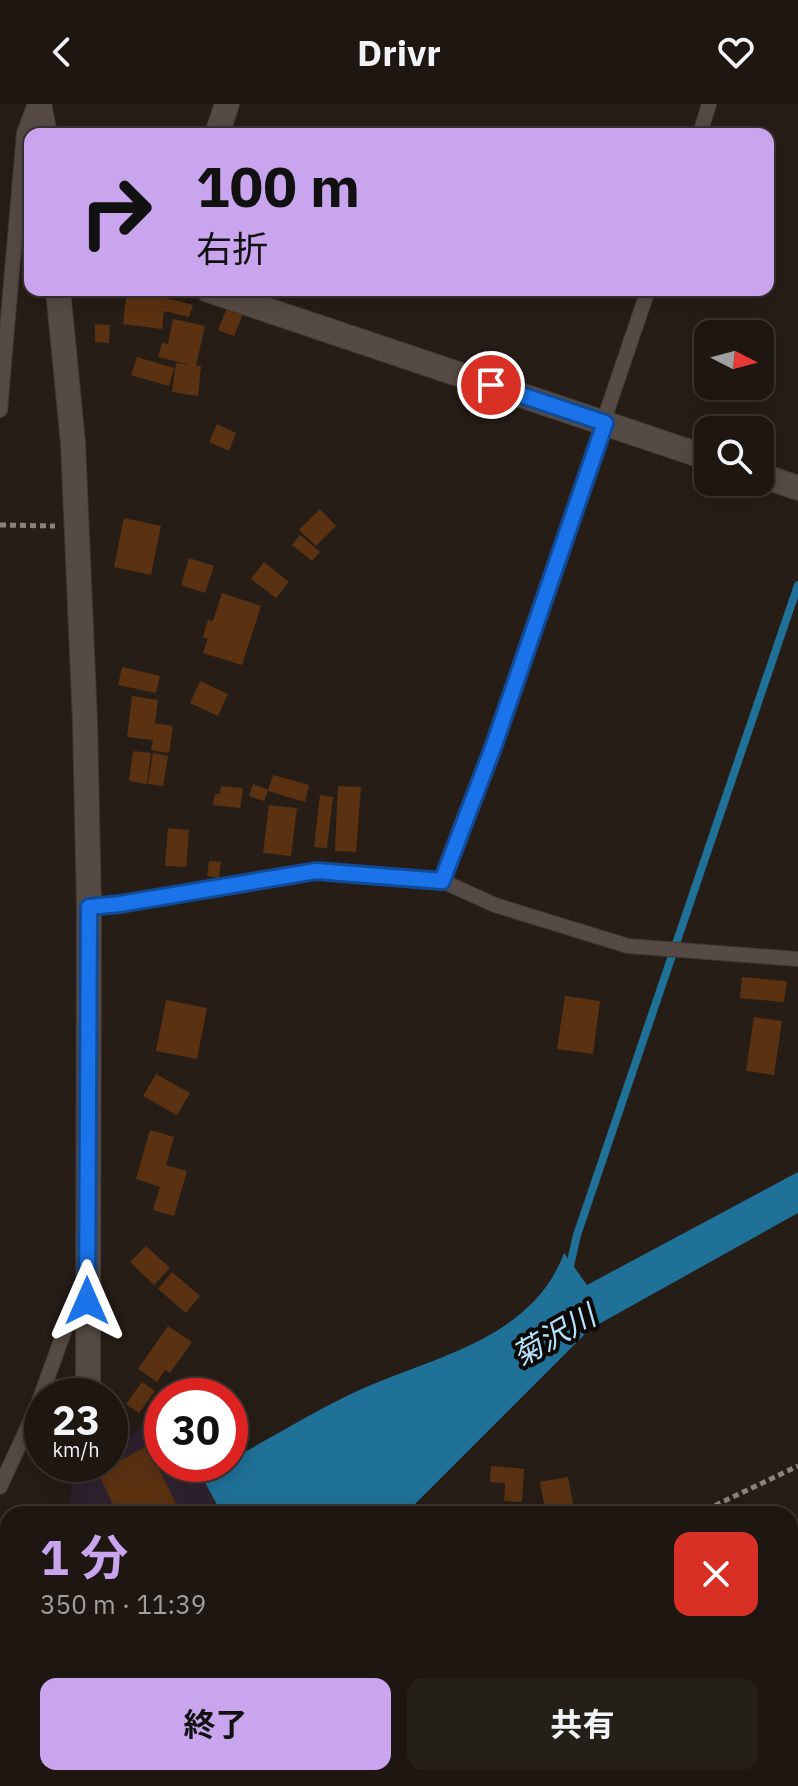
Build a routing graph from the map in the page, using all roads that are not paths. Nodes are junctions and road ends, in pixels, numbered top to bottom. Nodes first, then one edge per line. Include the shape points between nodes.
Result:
1 (37, 104) edge
2 (227, 104) edge
3 (709, 104) edge
4 (26, 128) edge
5 (43, 128) edge
6 (219, 128) edge
7 (702, 128) edge
8 (24, 133) edge
9 (59, 296) edge
10 (226, 296) edge
11 (646, 296) edge
12 (0, 410) edge
13 (605, 423) junction
14 (694, 453) edge
15 (774, 480) edge
16 (798, 488) edge
17 (442, 881) junction
18 (89, 907) junction
19 (798, 959) edge
20 (87, 1270) junction
21 (88, 1378) edge
22 (0, 1487) edge

1 - 4 lane
1 - 5 street
2 - 6 street
3 - 7 lane
8 - 12 lane
9 - 18 street via 73,443
10 - 13 street
11 - 13 lane
13 - 14 street
13 - 17 lane
15 - 16 street
17 - 18 lane via 316,871
17 - 19 lane via 495,905 628,946
18 - 20 street
20 - 21 street
20 - 22 lane via 36,1409

